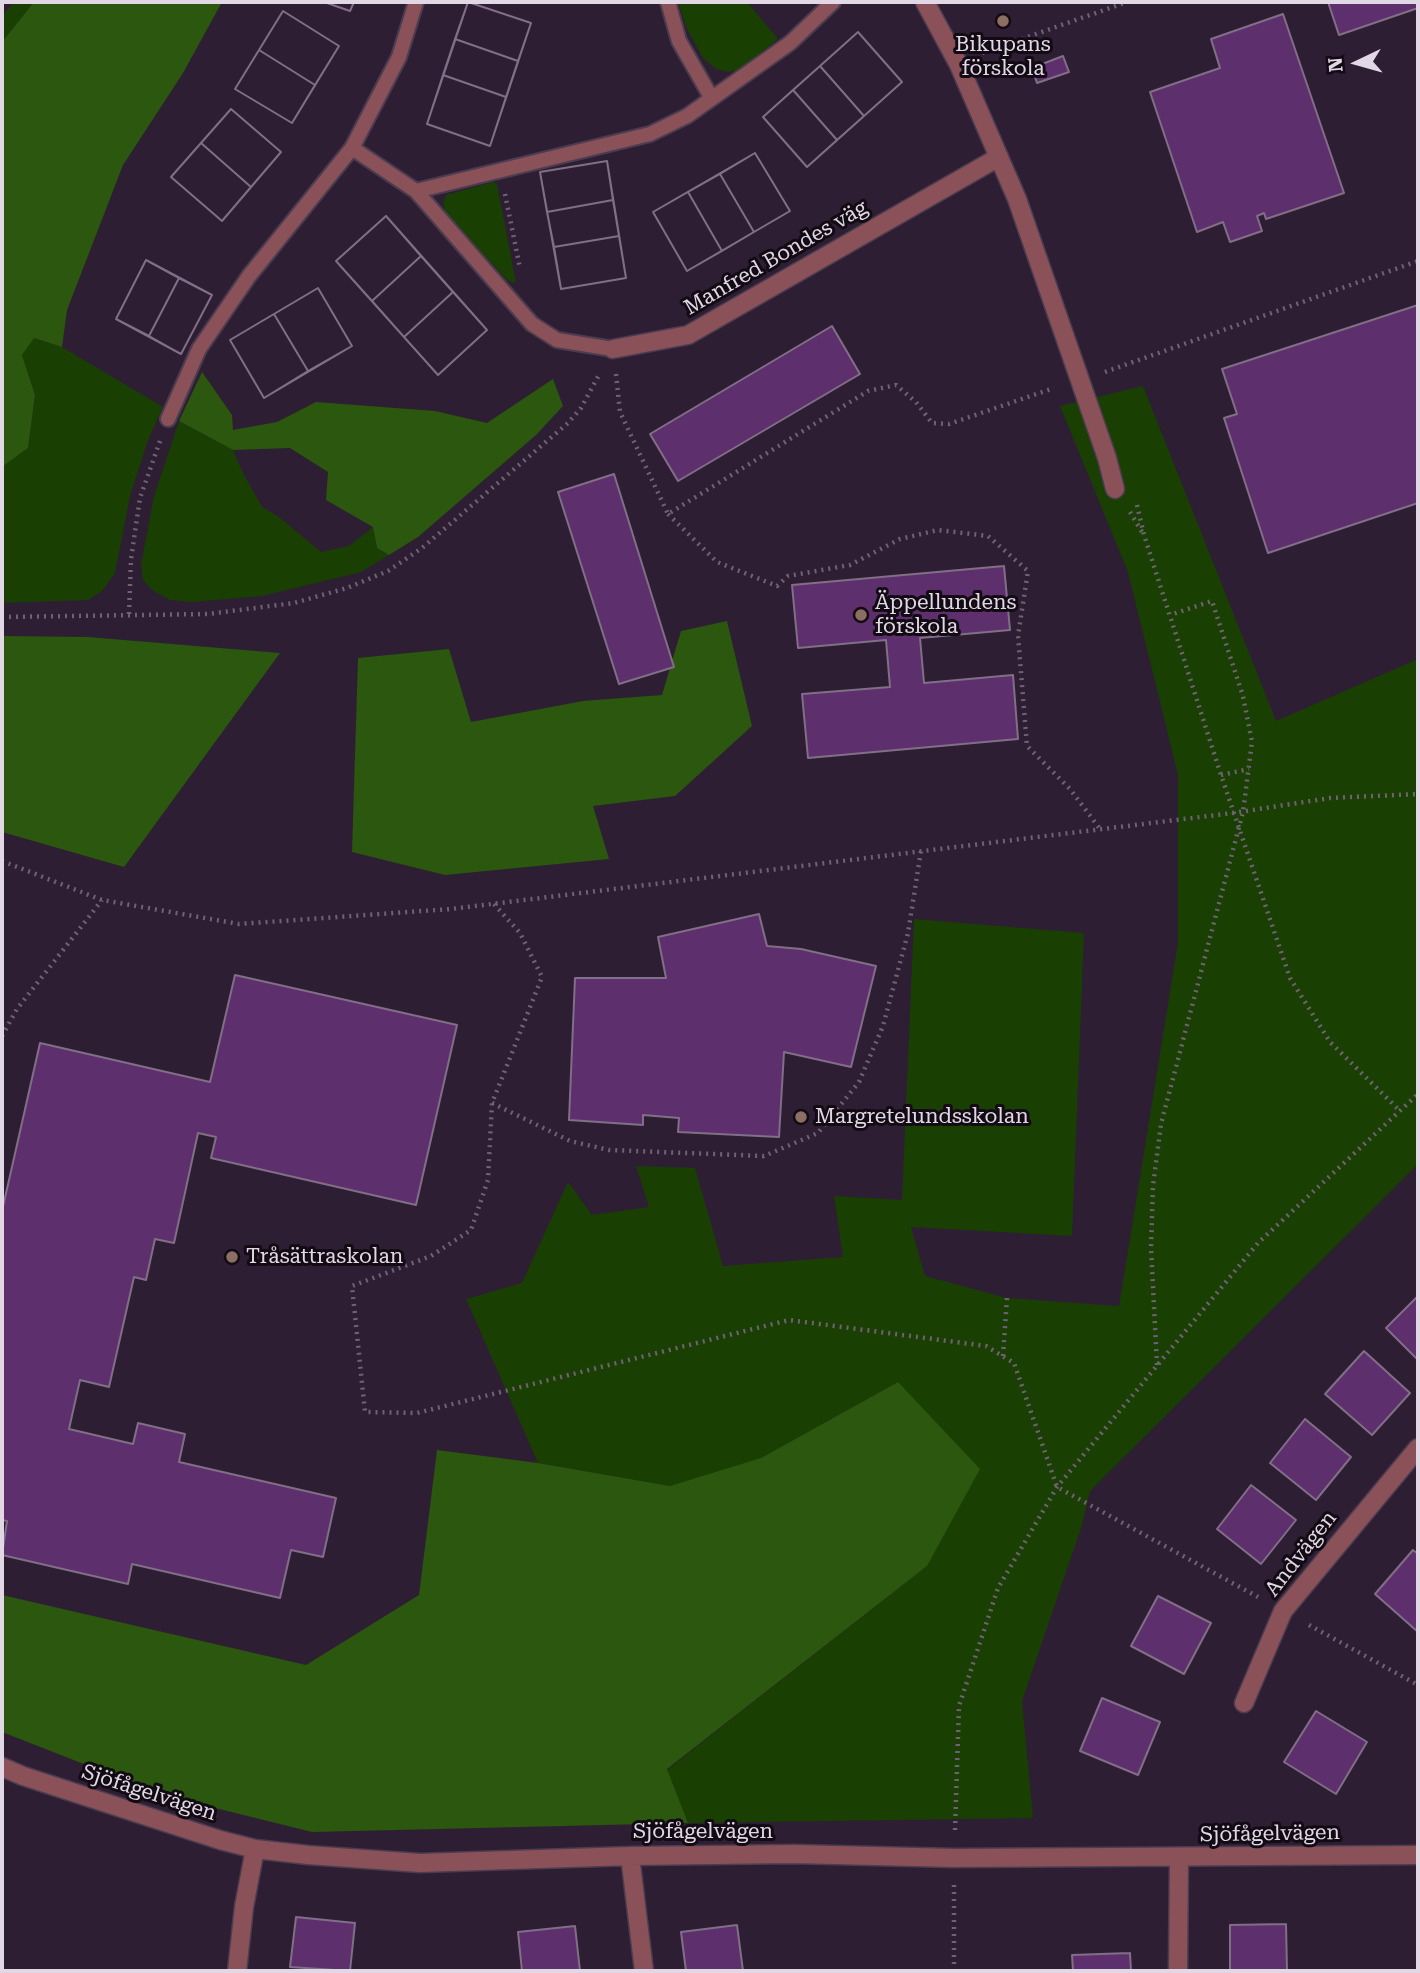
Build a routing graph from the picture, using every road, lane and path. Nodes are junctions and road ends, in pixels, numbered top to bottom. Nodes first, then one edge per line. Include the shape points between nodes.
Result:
1 (416, 2) edge
2 (668, 2) edge
3 (833, 2) edge
4 (925, 2) edge
5 (1127, 2) edge
6 (977, 54) dead end
7 (711, 97) junction
8 (352, 148) junction
9 (999, 157) junction
10 (499, 170) junction
11 (416, 191) junction
12 (1418, 261) edge
13 (522, 272) dead end
14 (613, 349) junction
15 (1078, 379) junction
16 (168, 419) joint
17 (1115, 489) dead end
18 (1136, 503) dead end
19 (668, 514) junction
20 (130, 614) junction
21 (1170, 615) junction
22 (2, 617) edge
23 (1249, 769) junction
24 (1221, 775) junction
25 (1418, 794) edge
26 (1243, 812) junction
27 (1233, 813) junction
28 (1238, 828) junction
29 (1101, 829) junction
30 (921, 851) junction
31 (2, 861) edge
32 (102, 900) junction
33 (494, 904) junction
34 (2, 1036) edge
35 (1418, 1094) edge
36 (492, 1103) junction
37 (1400, 1111) junction
38 (1007, 1298) dead end
39 (1003, 1356) junction
40 (1157, 1366) junction
41 (1418, 1448) edge
42 (1057, 1487) junction
43 (1283, 1611) junction
44 (1418, 1685) edge
45 (1244, 1703) dead end
46 (2, 1767) edge
47 (255, 1849) junction
48 (1418, 1855) edge
49 (630, 1856) junction
50 (954, 1858) junction
51 (1179, 1858) junction
52 (237, 1971) edge
53 (644, 1971) edge
54 (954, 1971) edge
55 (1178, 1971) edge

1 - 8 lane via 398,57
2 - 7 lane via 679,41
3 - 7 lane via 790,43
4 - 9 street via 959,65
5 - 6 path
7 - 10 lane via 650,135
8 - 11 lane, Manfred Bondes väg
8 - 16 lane via 199,349
9 - 14 street, Manfred Bondes väg via 688,335
9 - 15 street
10 - 11 lane
10 - 13 path
11 - 14 lane, Manfred Bondes väg via 533,324 557,340
12 - 15 path
14 - 19 path via 620,412
14 - 20 path via 568,423 422,548 388,571 294,603 208,614
15 - 17 street
15 - 19 path via 949,424 932,423 896,385 868,391
16 - 20 path via 140,498 131,559
18 - 21 path
19 - 29 path via 717,562 777,586 788,576 850,565 900,539 938,530 988,536 1028,571 1017,636 1027,747 1070,789
20 - 22 path
21 - 23 path via 1212,601 1243,696 1252,742
21 - 24 path
23 - 24 path
23 - 26 path
24 - 27 path
25 - 26 path via 1330,798
26 - 27 path
26 - 28 path
27 - 28 path
27 - 29 path
28 - 37 path via 1290,978 1330,1042
28 - 40 path via 1161,1124 1151,1248
29 - 30 path
30 - 33 path
30 - 36 path via 908,933 883,1026 859,1082 818,1133 764,1156 609,1150 570,1142
31 - 32 path
32 - 33 path via 239,924
32 - 34 path via 16,1009
33 - 36 path via 520,933 542,977
35 - 37 path
36 - 39 path via 488,1180 471,1230 431,1256 352,1286 365,1412 417,1413 789,1320 986,1346
37 - 40 path via 1258,1243
38 - 39 path
39 - 42 path via 1014,1363
40 - 42 path
41 - 43 street, Andvägen
42 - 43 path
42 - 50 path via 998,1588 958,1706
43 - 44 path
43 - 45 street, Andvägen
46 - 47 street, Sjöfågelvägen
47 - 49 street, Sjöfågelvägen via 420,1863
47 - 52 street
48 - 51 street, Sjöfågelvägen
49 - 50 street, Sjöfågelvägen
49 - 53 street
50 - 51 street, Sjöfågelvägen
50 - 54 path
51 - 55 street

